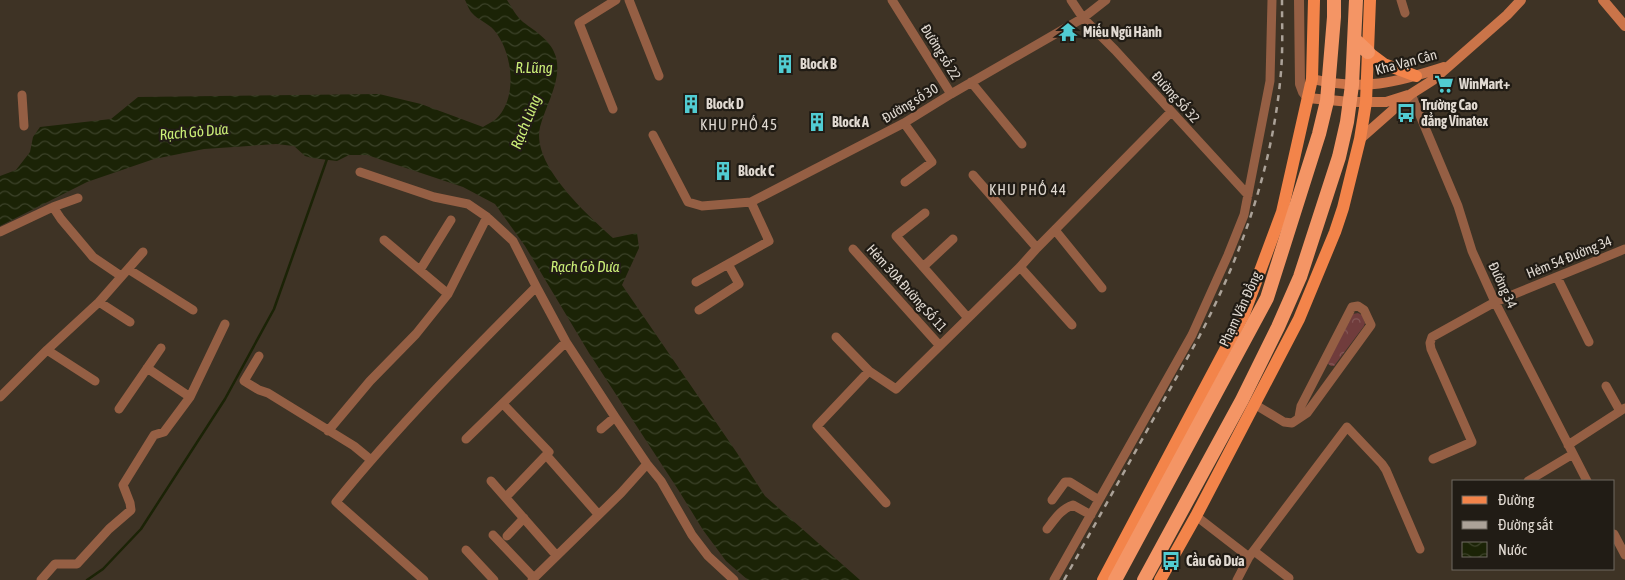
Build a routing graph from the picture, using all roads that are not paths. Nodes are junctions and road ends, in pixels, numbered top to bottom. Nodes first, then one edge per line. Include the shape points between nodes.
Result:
1 (616, 0) edge
2 (629, 0) edge
3 (892, 0) edge
4 (1072, 0) edge
5 (1106, 0) edge
6 (1272, 0) edge
7 (1299, 0) edge
8 (1314, 0) edge
9 (1334, 0) edge
10 (1356, 0) edge
11 (1370, 0) edge
12 (1401, 0) edge
13 (1521, 0) edge
14 (1603, 0) edge
15 (1405, 14) dead end
16 (1082, 18) junction
17 (1625, 26) edge
18 (1355, 40) junction
19 (1368, 52) junction
20 (1448, 66) junction
21 (659, 76) dead end
22 (1416, 76) junction
23 (1306, 81) junction
24 (971, 82) junction
25 (1330, 83) junction
26 (1352, 84) junction
27 (1367, 85) junction
28 (951, 94) junction
29 (1411, 94) junction
30 (22, 95) dead end
31 (1308, 98) junction
32 (1327, 101) junction
33 (1350, 102) junction
34 (1366, 102) junction
35 (613, 109) dead end
36 (1171, 112) junction
37 (904, 123) junction
38 (24, 126) dead end
39 (1301, 131) junction
40 (653, 135) dead end
41 (1360, 139) junction
42 (1022, 144) dead end
43 (1339, 158) junction
44 (360, 172) dead end
45 (973, 175) dead end
46 (905, 182) dead end
47 (1248, 195) junction
48 (78, 198) dead end
49 (752, 202) junction
50 (53, 206) junction
51 (925, 213) dead end
52 (487, 218) junction
53 (451, 220) dead end
54 (1055, 230) junction
55 (0, 232) edge
56 (953, 239) dead end
57 (384, 240) dead end
58 (1037, 248) junction
59 (853, 249) dead end
60 (1625, 249) edge
61 (142, 252) dead end
62 (728, 264) junction
63 (923, 267) junction
64 (1020, 267) junction
65 (128, 269) junction
66 (420, 270) junction
67 (121, 276) junction
68 (1557, 277) junction
69 (696, 282) dead end
70 (536, 287) junction
71 (1102, 288) dead end
72 (448, 294) junction
73 (99, 302) junction
74 (1495, 302) junction
75 (193, 310) dead end
76 (699, 310) dead end
77 (1283, 317) junction
78 (968, 318) junction
79 (1300, 319) junction
80 (130, 322) dead end
81 (225, 324) dead end
82 (1072, 325) dead end
83 (836, 337) dead end
84 (566, 342) junction
85 (1589, 342) dead end
86 (940, 346) junction
87 (161, 348) dead end
88 (47, 350) junction
89 (259, 356) dead end
90 (148, 368) junction
91 (869, 371) junction
92 (95, 381) dead end
93 (1606, 386) dead end
94 (0, 397) edge
95 (190, 397) junction
96 (1254, 404) junction
97 (506, 407) dead end
98 (119, 409) dead end
99 (1623, 409) edge
100 (615, 417) junction
101 (1299, 417) junction
102 (602, 429) dead end
103 (328, 431) junction
104 (466, 439) dead end
105 (1571, 449) junction
106 (547, 456) junction
107 (1433, 459) dead end
108 (371, 460) junction
109 (647, 464) junction
110 (1529, 480) edge
111 (1586, 480) edge
112 (491, 481) dead end
113 (506, 497) junction
114 (1052, 500) dead end
115 (1099, 500) junction
116 (886, 502) dead end
117 (598, 514) junction
118 (1091, 515) junction
119 (1196, 516) junction
120 (524, 518) junction
121 (1047, 529) dead end
122 (493, 535) dead end
123 (507, 536) dead end
124 (1615, 536) edge
125 (1420, 549) dead end
126 (466, 550) dead end
127 (1251, 554) junction
128 (556, 555) junction
129 (1625, 555) edge
130 (1289, 578) dead end
131 (533, 579) edge
132 (41, 580) edge
133 (424, 580) edge
134 (494, 580) edge
135 (734, 580) edge
136 (1054, 580) edge
137 (1103, 580) edge
138 (1115, 580) edge
139 (1144, 580) edge
140 (1160, 580) edge
141 (1237, 580) edge

1 - 35 street via 579,24
2 - 21 street
3 - 28 street, Đường số 22
4 - 16 street, Đường Số 32
5 - 16 street, Đường số 30
6 - 47 street via 1270,81
7 - 23 street via 1300,69
8 - 23 main road, Phạm Văn Đồng
9 - 25 highway, Phạm Văn Đồng
10 - 18 highway
11 - 19 main road
12 - 15 street
13 - 20 main road, Kha Vạn Cân
14 - 17 main road
16 - 24 street, Đường số 30
16 - 36 street, Đường Số 32
18 - 19 highway
18 - 26 highway
19 - 22 main road via 1384,64
19 - 27 main road
20 - 22 main road, Kha Vạn Cân
20 - 29 main road, Kha Vạn Cân
22 - 27 main road, Kha Vạn Cân
23 - 25 main road, Kha Vạn Cân
23 - 31 main road, Phạm Văn Đồng
23 - 39 street
24 - 28 street, Đường số 30
24 - 42 street
25 - 26 main road, Kha Vạn Cân
25 - 32 highway, Phạm Văn Đồng
26 - 27 main road, Kha Vạn Cân
26 - 33 highway
27 - 34 main road
28 - 37 street, Đường số 30
29 - 34 main road, Kha Vạn Cân via 1386,102
29 - 41 main road, Kha Vạn Cân
29 - 74 street, Đường 34
30 - 38 street
31 - 32 main road, Kha Vạn Cân
31 - 39 main road, Phạm Văn Đồng
32 - 33 main road, Kha Vạn Cân
32 - 138 highway, Phạm Văn Đồng via 1267,298
33 - 34 main road, Kha Vạn Cân
33 - 43 highway
34 - 41 main road
36 - 47 street, Đường Số 32
36 - 54 street
37 - 46 street via 932,162
37 - 49 street, Đường số 30
39 - 137 main road, Phạm Văn Đồng via 1282,212 1244,314
40 - 49 street, Đường số 30 via 688,202 702,206
41 - 43 main road
41 - 79 main road via 1335,232
43 - 77 highway
44 - 52 street via 434,197 468,204
45 - 58 street
47 - 115 street via 1244,215 1228,255 1192,335
48 - 50 street
49 - 62 street via 769,241
50 - 55 street
50 - 67 street via 93,257
51 - 63 street via 896,236
52 - 70 street via 513,241
52 - 72 street
53 - 66 street
54 - 58 street
54 - 71 street
56 - 63 street
57 - 66 street
58 - 64 street
59 - 86 street, Hẻm 30A Đường Số 11
60 - 68 street, Hẻm 54 Đường 34
61 - 65 street
62 - 69 street
62 - 76 street via 740,284
63 - 78 street
64 - 78 street
64 - 82 street
65 - 67 street
65 - 75 street
66 - 72 street
67 - 73 street
68 - 74 street, Hẻm 54 Đường 34
68 - 85 street
70 - 84 street
70 - 108 street
72 - 103 street
73 - 80 street
73 - 88 street
74 - 105 street, Đường 34
74 - 107 street, Hẻm 54 Đường 34 via 1432,337 1430,343 1472,442
77 - 79 main road
77 - 139 highway via 1242,400
78 - 86 street
79 - 96 main road
81 - 95 street
83 - 91 street
84 - 100 street
84 - 104 street
86 - 91 street via 896,389
87 - 90 street
88 - 92 street
88 - 94 street
89 - 103 street via 244,381
90 - 95 street
90 - 98 street
91 - 116 street via 817,426
93 - 99 street
95 - 132 street via 164,432 154,435 123,485 130,510 77,564 54,564
96 - 101 street via 1284,422 1292,423
96 - 119 main road
97 - 106 street via 548,450
99 - 105 street
100 - 102 street
100 - 109 street
101 - 101 street via 1308,413 1371,325 1364,310 1358,306 1352,307 1344,320 1301,406
103 - 108 street
105 - 110 street
105 - 111 street, Đường 34
106 - 113 street
106 - 117 street
108 - 133 street via 336,502
109 - 117 street
109 - 135 street via 708,556
112 - 113 street
113 - 120 street
114 - 115 street via 1065,482 1070,482
115 - 118 street
117 - 128 street
118 - 121 street via 1073,506 1067,507
118 - 136 street
119 - 127 street
119 - 140 main road
120 - 123 street
120 - 128 street
122 - 131 street
124 - 129 street
125 - 127 street via 1386,470 1346,427
126 - 134 street
127 - 130 street
127 - 141 street
128 - 131 street

